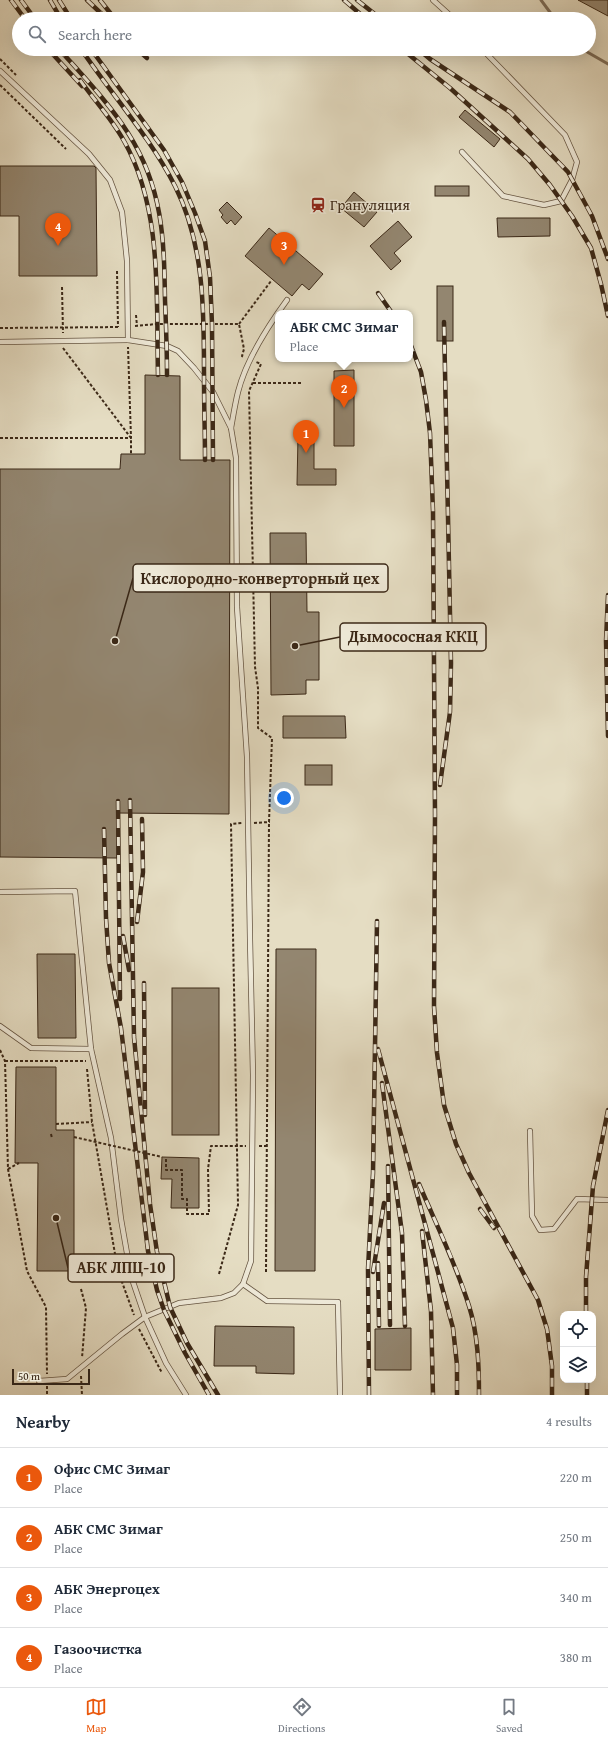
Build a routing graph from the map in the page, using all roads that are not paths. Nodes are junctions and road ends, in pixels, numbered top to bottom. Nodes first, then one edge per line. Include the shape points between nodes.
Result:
1 (433, 0) edge
2 (446, 12) edge
3 (489, 56) edge
4 (0, 71) edge
5 (462, 152) dead end
6 (287, 300) dead end
7 (280, 310) edge
8 (275, 316) edge
9 (128, 340) junction
10 (0, 342) edge
11 (231, 428) junction
12 (0, 892) edge
13 (0, 1026) edge
14 (91, 1049) junction
15 (530, 1131) dead end
16 (608, 1200) edge
17 (243, 1284) junction
18 (145, 1317) junction
19 (39, 1380) dead end
20 (186, 1395) edge
21 (340, 1395) edge

1 - 2 lane
3 - 5 lane via 564,135 577,162 572,180 561,201 544,205 503,196
4 - 9 lane via 89,154 110,180 122,212 127,261
6 - 7 lane
8 - 11 lane via 251,360 238,392
9 - 10 lane
9 - 11 lane via 158,344 178,351 213,392
11 - 17 lane via 236,458 237,607 247,757 254,1146 252,1261
12 - 14 lane via 75,891
13 - 14 lane via 31,1048
14 - 18 lane via 111,1138 131,1276
15 - 16 lane via 532,1216 540,1230 554,1230 577,1199
17 - 18 lane via 234,1293 221,1298 179,1304
17 - 21 lane via 267,1301 338,1302
18 - 19 lane via 67,1379
18 - 20 lane via 166,1363

